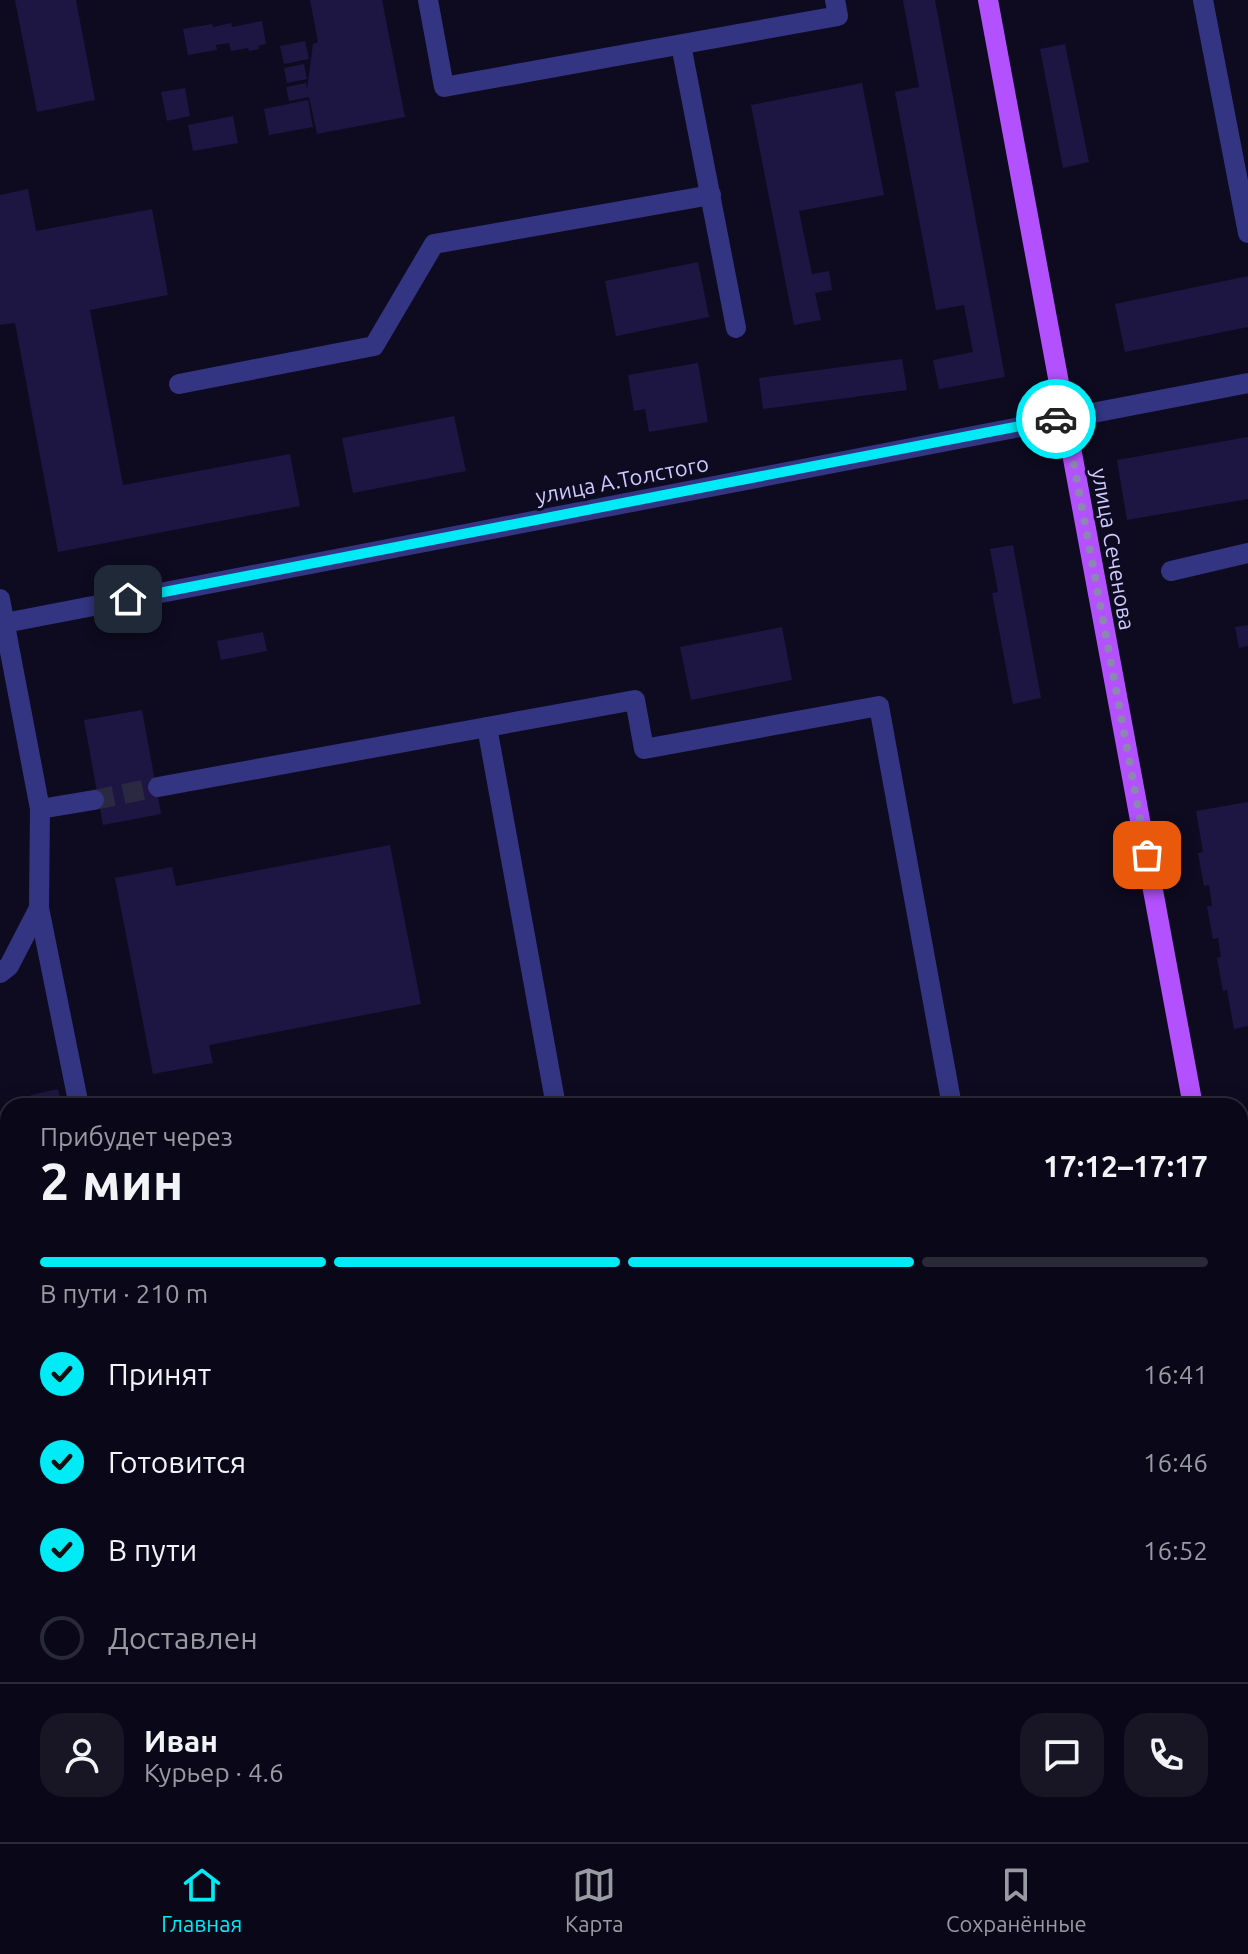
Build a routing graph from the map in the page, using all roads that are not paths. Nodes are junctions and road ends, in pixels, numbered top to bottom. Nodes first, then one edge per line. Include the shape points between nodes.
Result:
1 (428, 0) edge
2 (835, 0) edge
3 (988, 0) edge
4 (1203, 0) edge
5 (681, 45) junction
6 (711, 195) junction
7 (1248, 233) edge
8 (736, 328) dead end
9 (1248, 383) edge
10 (179, 384) dead end
11 (1065, 417) junction
12 (1248, 553) edge
13 (1171, 571) dead end
14 (0, 599) edge
15 (5, 623) junction
16 (487, 727) junction
17 (158, 787) tunnel mouth
18 (94, 800) tunnel mouth
19 (40, 809) junction
20 (39, 908) junction
21 (0, 973) edge
22 (77, 1098) edge
23 (555, 1098) edge
24 (951, 1098) edge
25 (1192, 1098) edge

1 - 5 street via 444,87
2 - 5 street via 838,16
3 - 11 main road, улица Сеченова
4 - 7 street
5 - 6 street
6 - 8 street
6 - 10 street via 434,244 374,346
9 - 11 street, улица А.Толстого
11 - 15 street, улица А.Толстого
11 - 25 main road, улица Сеченова
12 - 13 street
14 - 15 street
15 - 19 street
16 - 17 street
16 - 23 street
16 - 24 street via 635,700 644,749 879,706
18 - 19 street
19 - 20 street
20 - 21 street via 9,966
20 - 22 street

